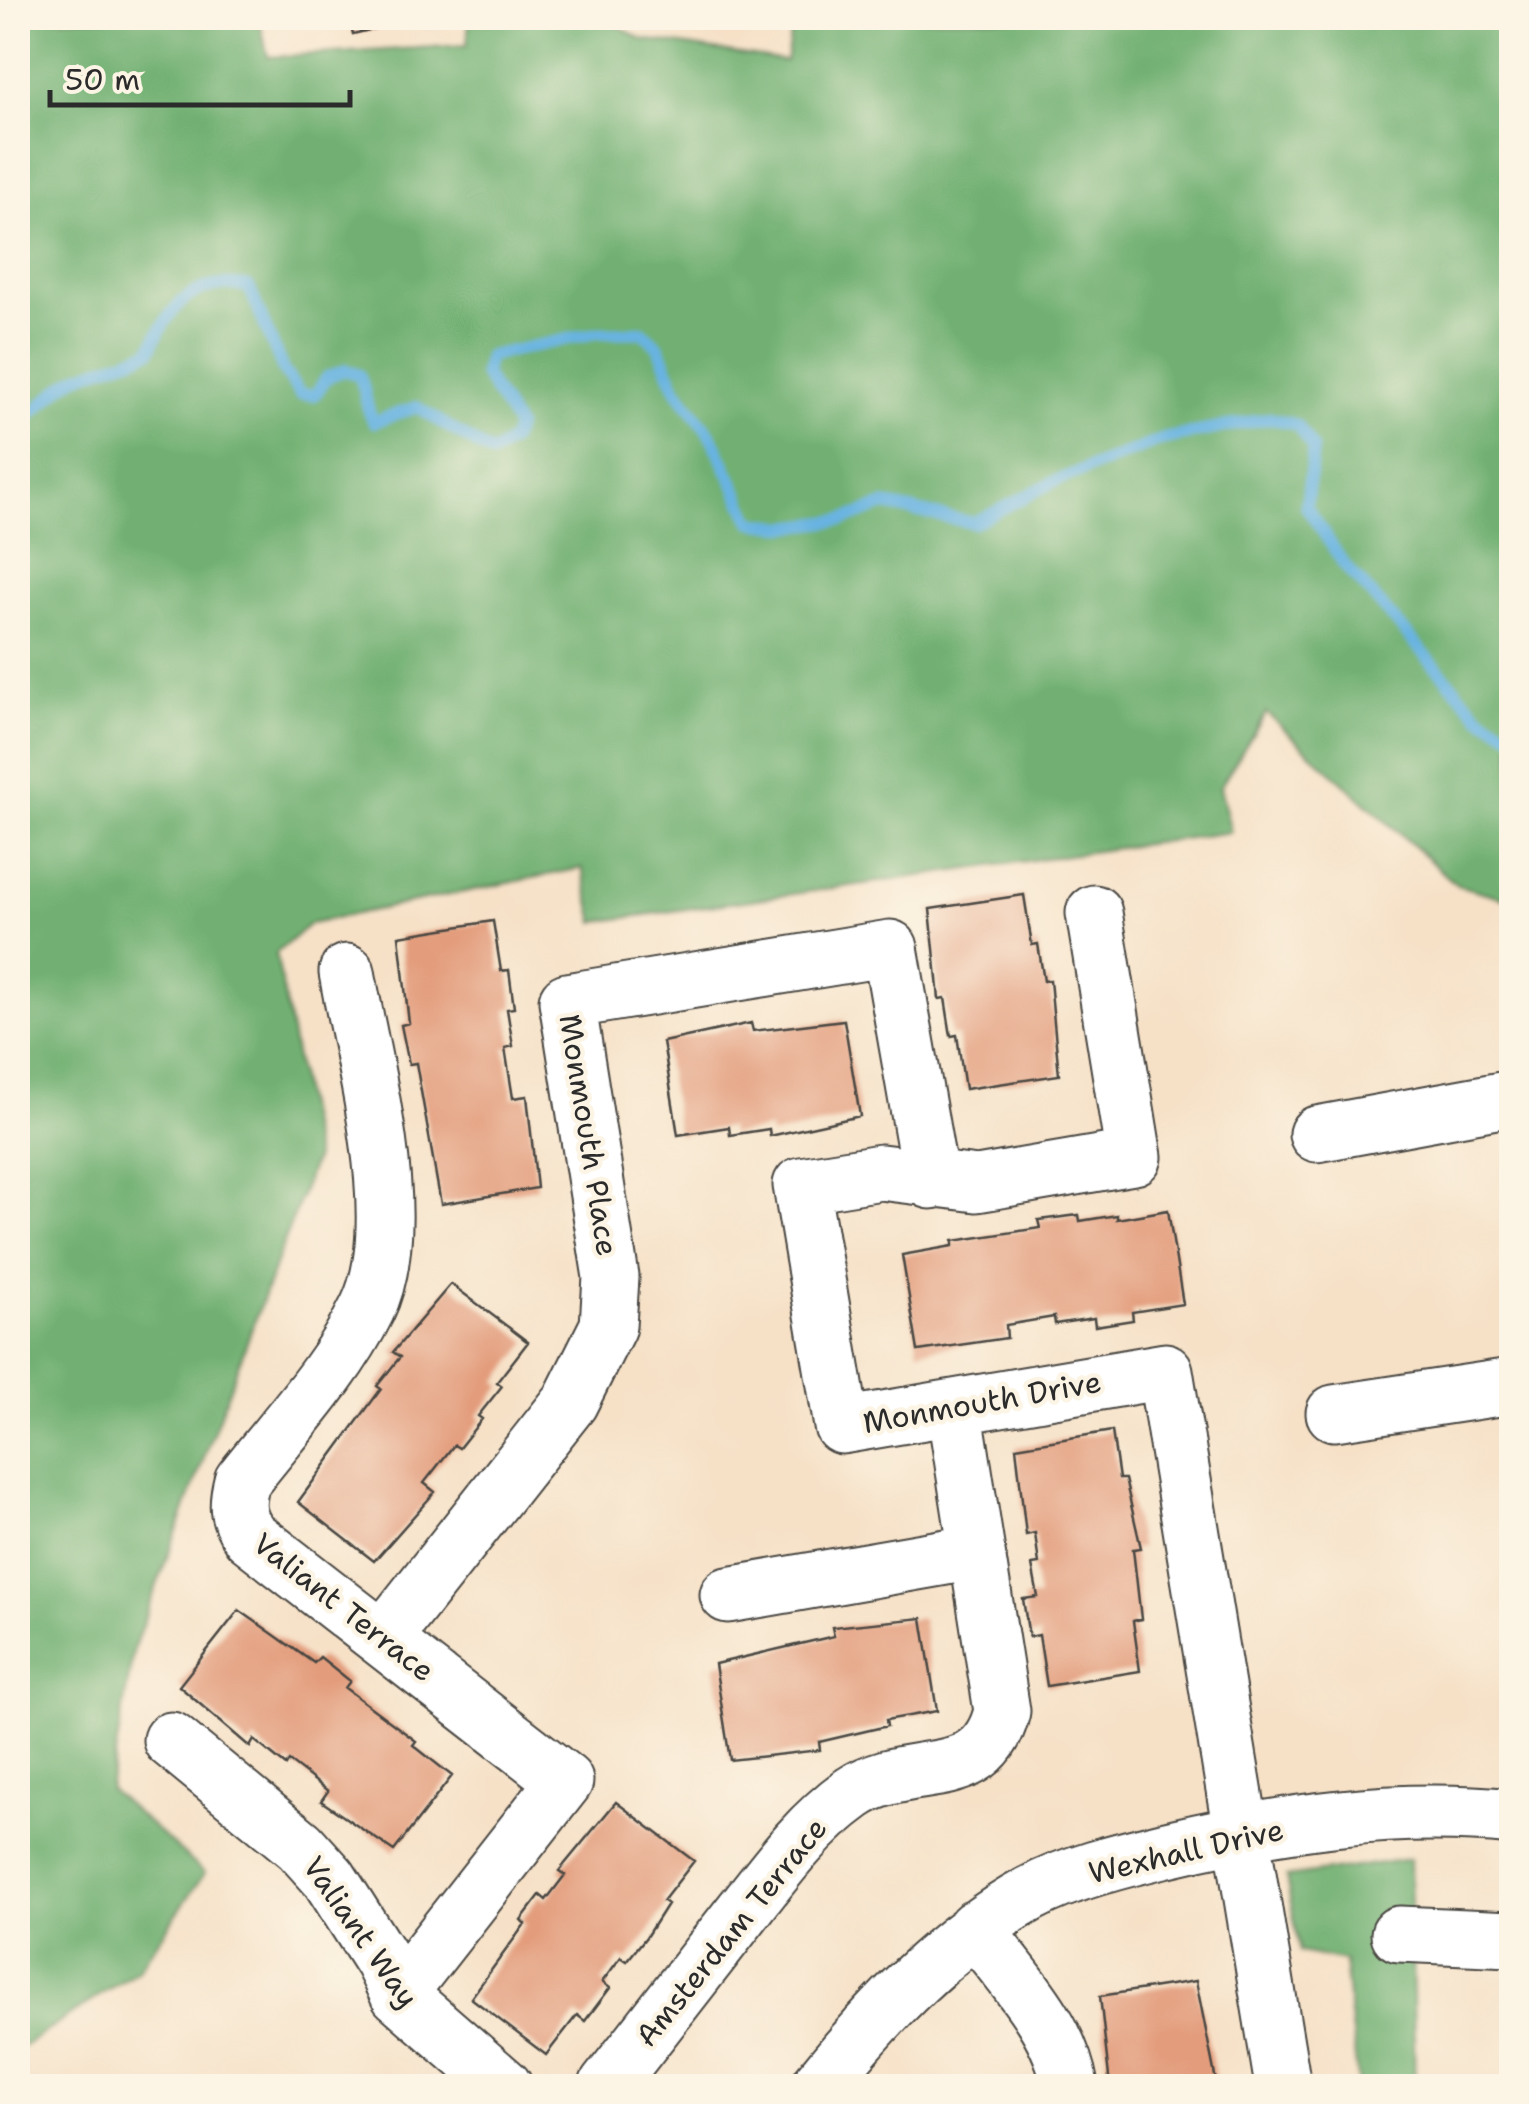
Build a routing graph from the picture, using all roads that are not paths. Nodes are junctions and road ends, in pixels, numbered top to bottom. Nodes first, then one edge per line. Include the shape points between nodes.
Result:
1 (1094, 913) dead end
2 (347, 972) dead end
3 (1512, 1098) edge
4 (1317, 1134) dead end
5 (931, 1181) junction
6 (1512, 1386) edge
7 (954, 1407) junction
8 (1334, 1413) dead end
9 (976, 1552) junction
10 (728, 1595) dead end
11 (384, 1639) junction
12 (171, 1740) dead end
13 (1512, 1816) edge
14 (1243, 1831) junction
15 (975, 1928) junction
16 (1399, 1934) dead end
17 (1512, 1939) edge
18 (398, 1994) junction
19 (504, 2086) edge
20 (607, 2086) edge
21 (819, 2086) edge
22 (1070, 2086) edge
23 (1283, 2086) edge

1 - 5 street, Monmouth Drive via 1134,1156 977,1184
2 - 11 street, Valiant Terrace via 386,1208 381,1258 368,1308 242,1481 236,1503 250,1536
3 - 4 street
5 - 7 street, Monmouth Drive via 881,1172 801,1186 842,1426
5 - 11 street, Monmouth Place via 890,948 566,1001 611,1277 608,1326 570,1402
6 - 8 street
7 - 9 street, Amsterdam Terrace
7 - 14 street, Monmouth Drive via 1166,1370
9 - 10 street
9 - 20 street, Amsterdam Terrace via 1002,1711 988,1748 967,1762 889,1774 801,1837
11 - 18 street, Valiant Terrace via 565,1782
12 - 18 street, Valiant Way via 300,1846 328,1878
13 - 14 street, Wexhall Drive via 1393,1812
14 - 15 street, Wexhall Drive via 1122,1860 1033,1892
14 - 23 street, Monmouth Drive
15 - 21 street, Wexhall Drive via 864,2030
15 - 22 street via 1037,2010
16 - 17 street
18 - 19 street, Valiant Way

